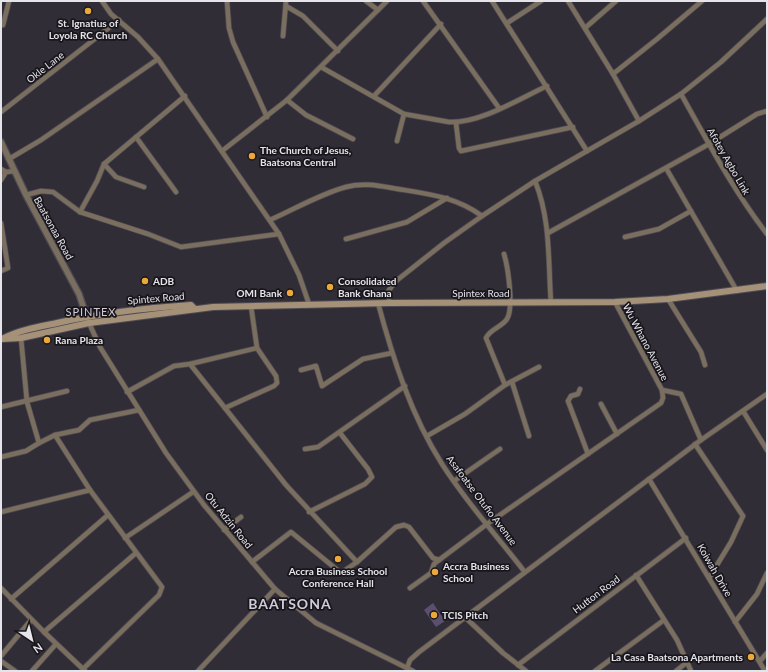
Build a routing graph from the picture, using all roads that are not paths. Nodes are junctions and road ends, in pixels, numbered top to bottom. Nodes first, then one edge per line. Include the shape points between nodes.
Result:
1 (9, 1) edge
2 (102, 1) edge
3 (227, 1) edge
4 (366, 1) edge
5 (386, 1) edge
6 (423, 1) edge
7 (492, 1) edge
8 (541, 1) edge
9 (568, 1) edge
10 (616, 1) edge
11 (702, 1) edge
12 (286, 4) edge
13 (378, 10) junction
14 (767, 19) edge
15 (119, 20) junction
16 (507, 23) junction
17 (441, 24) junction
18 (3, 25) dead end
19 (585, 28) junction
20 (283, 36) dead end
21 (338, 51) junction
22 (158, 59) junction
23 (322, 67) junction
24 (613, 74) junction
25 (547, 86) junction
26 (681, 94) junction
27 (185, 96) junction
28 (374, 96) junction
29 (287, 100) junction
30 (499, 108) junction
31 (767, 111) edge
32 (1, 112) edge
33 (404, 114) junction
34 (267, 117) junction
35 (639, 121) junction
36 (456, 123) junction
37 (573, 127) junction
38 (136, 137) junction
39 (353, 139) dead end
40 (397, 141) dead end
41 (1, 142) edge
42 (709, 144) junction
43 (222, 151) junction
44 (587, 151) junction
45 (9, 159) junction
46 (104, 164) junction
47 (666, 168) junction
48 (1, 169) edge
49 (15, 172) junction
50 (4, 173) edge
51 (1, 180) edge
52 (535, 181) junction
53 (144, 187) dead end
54 (176, 192) dead end
55 (26, 195) junction
56 (447, 198) junction
57 (691, 211) junction
58 (80, 212) junction
59 (482, 216) junction
60 (270, 220) junction
61 (1, 224) edge
62 (548, 233) junction
63 (279, 234) junction
64 (767, 234) edge
65 (624, 237) dead end
66 (346, 239) dead end
67 (504, 254) dead end
68 (1, 271) edge
69 (767, 286) edge
70 (737, 291) junction
71 (668, 299) junction
72 (509, 302) junction
73 (615, 302) junction
74 (378, 303) junction
75 (388, 303) junction
76 (551, 303) junction
77 (309, 304) junction
78 (251, 306) junction
79 (195, 308) junction
80 (87, 316) junction
81 (89, 323) junction
82 (21, 338) junction
83 (1, 339) edge
84 (257, 348) junction
85 (392, 353) junction
86 (190, 364) junction
87 (705, 365) dead end
88 (539, 367) dead end
89 (301, 370) dead end
90 (512, 382) junction
91 (505, 385) junction
92 (405, 386) junction
93 (580, 389) dead end
94 (662, 390) junction
95 (67, 391) dead end
96 (127, 392) junction
97 (767, 394) edge
98 (28, 402) junction
99 (601, 404) dead end
100 (1, 407) edge
101 (225, 408) junction
102 (139, 410) junction
103 (743, 411) junction
104 (340, 433) junction
105 (617, 434) junction
106 (55, 436) junction
107 (427, 436) junction
108 (529, 436) dead end
109 (701, 440) junction
110 (39, 443) junction
111 (695, 444) junction
112 (305, 449) dead end
113 (500, 449) dead end
114 (767, 450) edge
115 (588, 454) junction
116 (1, 457) edge
117 (649, 479) junction
118 (454, 481) junction
119 (90, 490) junction
120 (194, 492) junction
121 (1, 512) edge
122 (309, 512) junction
123 (108, 515) junction
124 (241, 517) dead end
125 (487, 524) junction
126 (224, 530) junction
127 (125, 538) junction
128 (686, 538) junction
129 (136, 554) junction
130 (439, 560) junction
131 (252, 562) junction
132 (357, 562) junction
133 (524, 571) junction
134 (767, 573) edge
135 (636, 575) junction
136 (709, 578) junction
137 (1, 588) edge
138 (410, 588) dead end
139 (275, 589) junction
140 (11, 599) junction
141 (466, 618) junction
142 (31, 620) junction
143 (664, 620) junction
144 (735, 622) junction
145 (44, 632) junction
146 (56, 644) junction
147 (767, 653) edge
148 (1, 656) edge
149 (1, 661) edge
150 (760, 661) junction
151 (686, 663) junction
152 (518, 665) junction
153 (407, 668) junction
154 (84, 670) edge
155 (15, 671) edge
156 (32, 671) edge
157 (198, 671) edge
158 (413, 671) edge
159 (526, 671) edge
160 (595, 671) edge
161 (676, 671) edge
162 (691, 671) edge
163 (765, 671) edge

1 - 18 street
2 - 15 street
3 - 34 street via 233,42
4 - 13 street
5 - 13 street
6 - 17 street
7 - 16 street
8 - 16 street
9 - 19 street
10 - 19 street
11 - 24 street
12 - 20 street
12 - 21 street via 303,16
13 - 21 street
14 - 26 street via 721,62
15 - 22 street
15 - 32 street, Okle Lane
16 - 25 street
17 - 28 street
17 - 30 street
19 - 24 street
21 - 23 street
22 - 27 street
22 - 45 street via 41,140
23 - 28 street
23 - 29 street
24 - 35 street
25 - 30 street
25 - 37 street
26 - 35 street
26 - 42 street, Afotey Agbo Link
27 - 38 street
27 - 43 street
28 - 33 street
29 - 34 street
29 - 39 street via 306,115
30 - 36 street
31 - 42 street via 752,117
33 - 36 street
33 - 40 street
34 - 43 street
35 - 44 street
36 - 37 street via 461,151
37 - 44 street
38 - 46 street
38 - 54 street
41 - 45 street, Baatsonaa Road
42 - 47 street
42 - 64 street, Afotey Agbo Link via 742,202
43 - 60 street
44 - 52 street
45 - 49 street, Baatsonaa Road
46 - 53 street via 116,177
46 - 58 street
47 - 57 street
47 - 62 street
48 - 50 street
49 - 50 street
49 - 55 street, Baatsonaa Road
50 - 51 street
52 - 59 street
52 - 62 street via 544,205
55 - 58 street via 41,191 53,192
55 - 80 street, Baatsonaa Road via 79,294
56 - 59 street
56 - 60 street via 424,192 356,185 336,190
56 - 66 street via 402,224
57 - 65 street via 659,229
57 - 70 street
58 - 63 street via 181,247
59 - 75 street via 396,282 390,290
60 - 63 street
61 - 68 street via 8,268
62 - 76 street
63 - 77 street via 299,275
67 - 72 street via 510,282
69 - 70 main road, Spintex Road
70 - 71 main road, Spintex Road
71 - 73 main road, Spintex Road
71 - 87 street
72 - 75 main road, Spintex Road
72 - 76 main road, Spintex Road
72 - 91 street via 507,320 486,338
73 - 76 main road, Spintex Road
73 - 94 street, Wu Whano Avenue
74 - 75 main road, Spintex Road
74 - 77 main road, Spintex Road
74 - 85 street, Asafoatse Otufio Avenue
77 - 78 main road, Spintex Road
78 - 79 main road, Spintex Road
78 - 84 street
79 - 80 main road, Spintex Road via 191,305 148,307
79 - 81 main road, Spintex Road via 191,311
80 - 81 street, Baatsonaa Road
80 - 83 main road, Spintex Road via 16,332
81 - 82 main road, Spintex Road
81 - 96 street, Otu Adzin Road
82 - 83 main road, Spintex Road
82 - 98 street
84 - 86 street
84 - 101 street via 276,376 277,383
85 - 89 street via 363,360 322,386 316,366
85 - 92 street, Asafoatse Otufio Avenue
86 - 96 street via 174,366
86 - 101 street
88 - 90 street
90 - 91 street
90 - 108 street
91 - 107 street
92 - 104 street
92 - 107 street, Asafoatse Otufio Avenue
93 - 115 street via 578,394 571,396 568,401
94 - 105 street via 664,398 661,403
94 - 109 street via 681,394
95 - 98 street
96 - 102 street, Otu Adzin Road
97 - 103 street
98 - 100 street
98 - 110 street
99 - 105 street
101 - 122 street
102 - 106 street via 90,420 79,430
102 - 120 street, Otu Adzin Road
103 - 109 street
103 - 114 street
104 - 112 street via 318,447
104 - 122 street via 372,477 365,484
105 - 115 street
106 - 110 street
106 - 119 street
107 - 118 street, Asafoatse Otufio Avenue
109 - 111 street
110 - 116 street via 26,452
111 - 117 street
111 - 136 street via 743,516
113 - 118 street
115 - 125 street
117 - 128 street, Koiwah Drive
117 - 133 street
118 - 125 street, Asafoatse Otufio Avenue
119 - 121 street
119 - 123 street
120 - 126 street, Otu Adzin Road
120 - 127 street
122 - 132 street
123 - 127 street
123 - 140 street
124 - 126 street
125 - 130 street
125 - 133 street, Asafoatse Otufio Avenue
126 - 131 street, Otu Adzin Road
127 - 129 street
128 - 135 street, Hutton Road
128 - 136 street, Koiwah Drive
129 - 145 street
129 - 154 street via 160,583 162,592
130 - 132 street via 433,558 409,526 404,525 396,527
130 - 138 street via 434,564 431,573
131 - 132 street via 291,532 341,573
131 - 139 street, Otu Adzin Road
133 - 141 street
134 - 144 street via 757,594
135 - 143 street
135 - 152 street, Hutton Road
136 - 144 street, Koiwah Drive
137 - 140 street
139 - 153 street, Otu Adzin Road via 316,623
139 - 157 street
140 - 142 street
141 - 152 street
141 - 153 street via 419,652 410,660
142 - 145 street
142 - 148 street
143 - 151 street via 683,651
143 - 160 street
144 - 150 street, Koiwah Drive
145 - 146 street
146 - 154 street
146 - 156 street
147 - 150 street
149 - 155 street
150 - 163 street, Koiwah Drive
151 - 161 street
151 - 162 street
152 - 159 street
153 - 158 street, Otu Adzin Road

